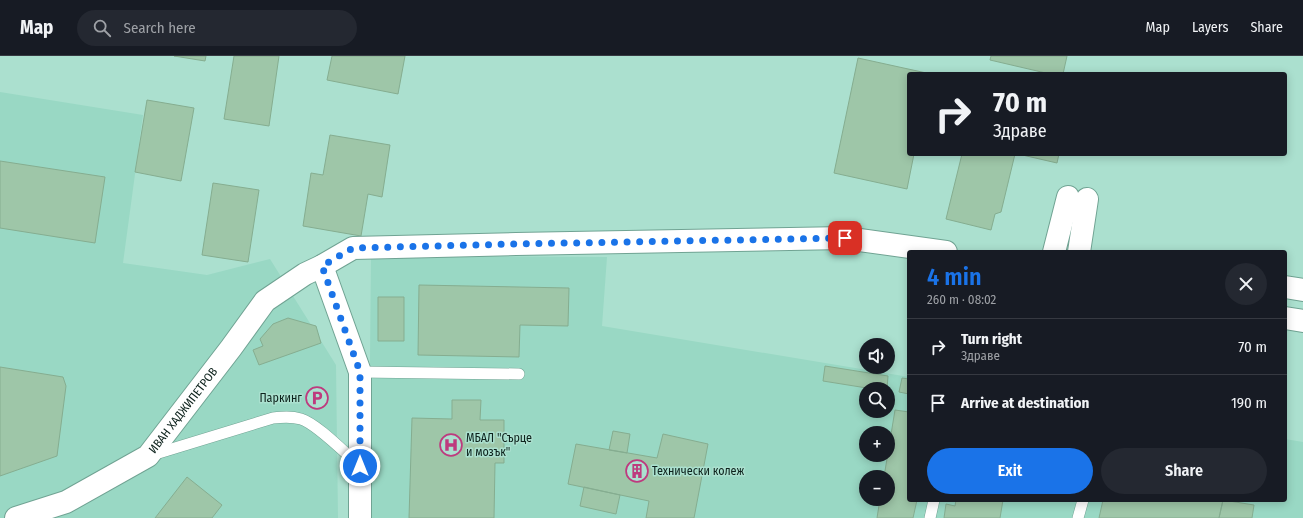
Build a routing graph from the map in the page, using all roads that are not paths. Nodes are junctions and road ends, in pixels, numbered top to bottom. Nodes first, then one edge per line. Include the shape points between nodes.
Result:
1 (932, 250) edge
2 (1055, 250) edge
3 (1079, 250) edge
4 (322, 266) junction
5 (1287, 287) edge
6 (1303, 290) edge
7 (1287, 318) edge
8 (1303, 322) edge
9 (360, 372) junction
10 (519, 374) dead end
11 (148, 456) junction
12 (360, 466) junction
13 (934, 502) edge
14 (1082, 502) edge
15 (16, 518) edge
16 (360, 518) edge
17 (930, 518) edge
18 (1078, 518) edge

1 - 4 street, ИВАН ХАДЖИПЕТРОВ via 845,238 353,248
2 - 3 street via 1078,198
4 - 9 street
4 - 11 street, ИВАН ХАДЖИПЕТРОВ via 305,274 265,301
5 - 6 street
7 - 8 street
9 - 10 lane
9 - 12 street
11 - 12 lane via 273,418 287,417 302,419 316,427
11 - 15 street, ИВАН ХАДЖИПЕТРОВ via 66,502
12 - 16 street
13 - 17 lane
14 - 18 lane

